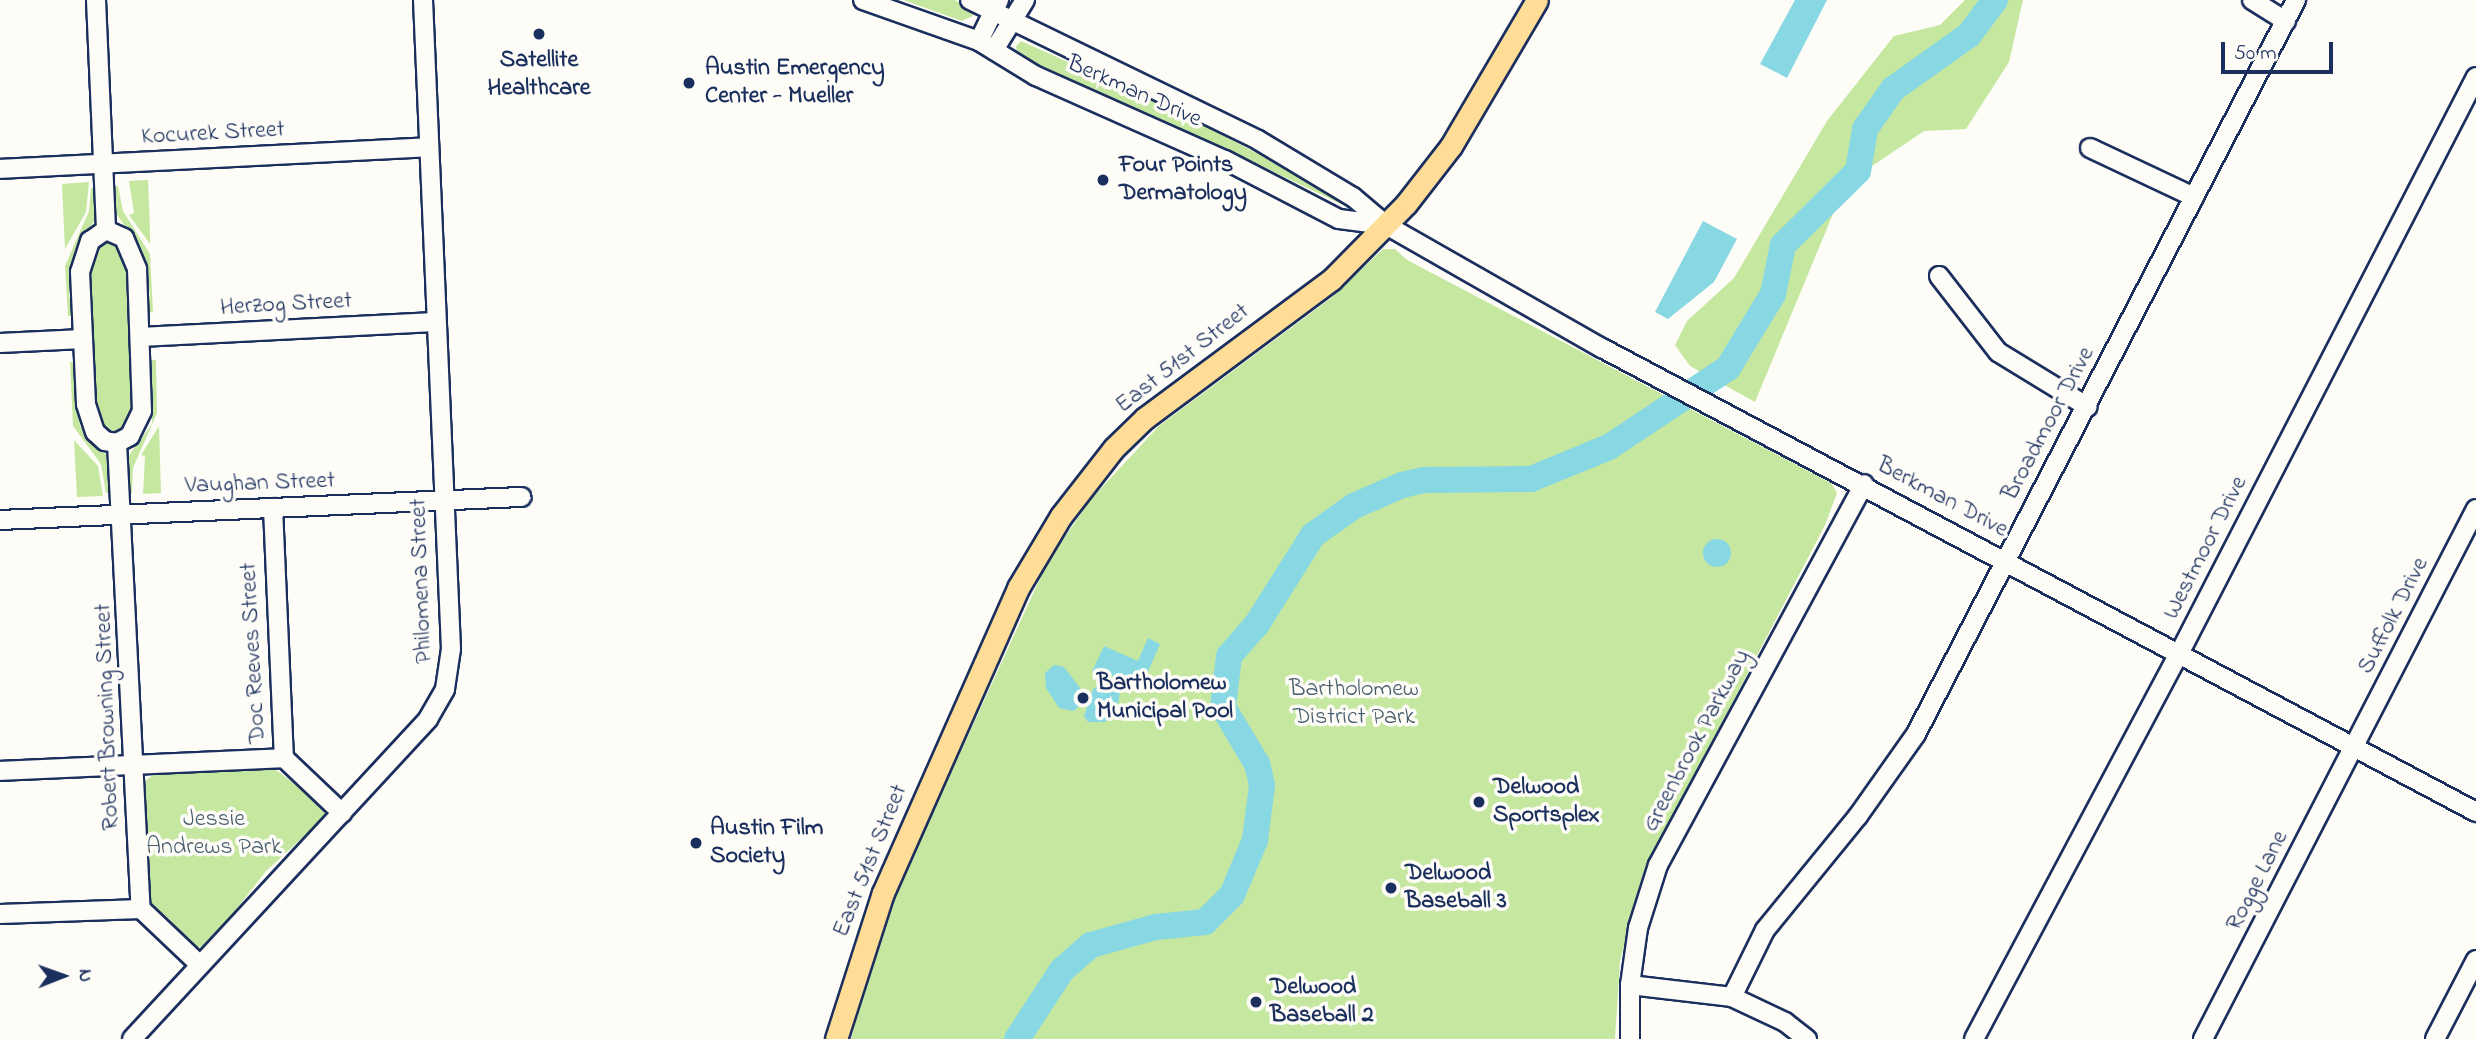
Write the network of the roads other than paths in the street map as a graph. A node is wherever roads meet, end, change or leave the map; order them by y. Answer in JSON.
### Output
{"nodes":[{"id":1,"x":96,"y":0,"type":"edge"},
{"id":2,"x":423,"y":0,"type":"edge"},
{"id":3,"x":863,"y":0,"type":"edge"},
{"id":4,"x":970,"y":0,"type":"edge"},
{"id":5,"x":1025,"y":0,"type":"edge"},
{"id":6,"x":1537,"y":0,"type":"edge"},
{"id":7,"x":2252,"y":0,"type":"edge"},
{"id":8,"x":2296,"y":0,"type":"edge"},
{"id":9,"x":996,"y":6,"type":"edge"},
{"id":10,"x":2286,"y":20,"type":"junction"},
{"id":11,"x":1014,"y":21,"type":"junction"},
{"id":12,"x":987,"y":45,"type":"junction"},
{"id":13,"x":2476,"y":77,"type":"edge"},
{"id":14,"x":428,"y":148,"type":"junction"},
{"id":15,"x":2090,"y":148,"type":"dead end"},
{"id":16,"x":104,"y":164,"type":"junction"},
{"id":17,"x":0,"y":169,"type":"edge"},
{"id":18,"x":2194,"y":197,"type":"junction"},
{"id":19,"x":1385,"y":225,"type":"junction"},
{"id":20,"x":106,"y":230,"type":"junction"},
{"id":21,"x":1940,"y":276,"type":"dead end"},
{"id":22,"x":435,"y":322,"type":"junction"},
{"id":23,"x":140,"y":337,"type":"junction"},
{"id":24,"x":83,"y":339,"type":"junction"},
{"id":25,"x":0,"y":343,"type":"edge"},
{"id":26,"x":2088,"y":407,"type":"junction"},
{"id":27,"x":117,"y":443,"type":"junction"},
{"id":28,"x":1864,"y":484,"type":"junction"},
{"id":29,"x":522,"y":497,"type":"dead end"},
{"id":30,"x":444,"y":501,"type":"junction"},
{"id":31,"x":273,"y":508,"type":"junction"},
{"id":32,"x":2476,"y":509,"type":"edge"},
{"id":33,"x":120,"y":514,"type":"junction"},
{"id":34,"x":0,"y":520,"type":"edge"},
{"id":35,"x":2004,"y":559,"type":"junction"},
{"id":36,"x":2179,"y":654,"type":"junction"},
{"id":37,"x":2356,"y":745,"type":"junction"},
{"id":38,"x":284,"y":758,"type":"junction"},
{"id":39,"x":135,"y":764,"type":"junction"},
{"id":40,"x":0,"y":771,"type":"edge"},
{"id":41,"x":2476,"y":812,"type":"edge"},
{"id":42,"x":342,"y":813,"type":"junction"},
{"id":43,"x":141,"y":909,"type":"junction"},
{"id":44,"x":0,"y":914,"type":"edge"},
{"id":45,"x":2476,"y":960,"type":"edge"},
{"id":46,"x":200,"y":965,"type":"junction"},
{"id":47,"x":1630,"y":985,"type":"junction"},
{"id":48,"x":1732,"y":997,"type":"junction"},
{"id":49,"x":132,"y":1039,"type":"edge"},
{"id":50,"x":836,"y":1039,"type":"edge"},
{"id":51,"x":1630,"y":1039,"type":"edge"},
{"id":52,"x":1807,"y":1039,"type":"edge"},
{"id":53,"x":1974,"y":1039,"type":"edge"},
{"id":54,"x":2203,"y":1039,"type":"edge"},
{"id":55,"x":2435,"y":1039,"type":"edge"}],
"edges":[{"from":1,"to":16,"type":"street"},
{"from":2,"to":14,"type":"street","name":"Philomena Street"},
{"from":3,"to":12,"type":"street","name":"Berkman Drive"},
{"from":4,"to":9,"type":"street","name":"Berkman Drive"},
{"from":5,"to":11,"type":"street"},
{"from":6,"to":19,"type":"main road","name":"East 51st Street"},
{"from":7,"to":10,"type":"street"},
{"from":8,"to":10,"type":"street","name":"Broadmoor Drive"},
{"from":9,"to":11,"type":"street","name":"Berkman Drive"},
{"from":9,"to":12,"type":"street"},
{"from":10,"to":18,"type":"street","name":"Broadmoor Drive"},
{"from":11,"to":12,"type":"street"},
{"from":11,"to":19,"type":"street","name":"Berkman Drive"},
{"from":12,"to":19,"type":"street","name":"Berkman Drive"},
{"from":13,"to":36,"type":"street","name":"Westmoor Drive"},
{"from":14,"to":16,"type":"street","name":"Kocurek Street"},
{"from":14,"to":22,"type":"street","name":"Philomena Street"},
{"from":15,"to":18,"type":"street"},
{"from":16,"to":17,"type":"street","name":"Kocurek Street"},
{"from":16,"to":20,"type":"street"},
{"from":18,"to":26,"type":"street","name":"Broadmoor Drive"},
{"from":19,"to":28,"type":"street","name":"Berkman Drive"},
{"from":19,"to":50,"type":"main road","name":"East 51st Street"},
{"from":20,"to":23,"type":"street"},
{"from":20,"to":24,"type":"street"},
{"from":21,"to":26,"type":"street"},
{"from":22,"to":23,"type":"street","name":"Herzog Street"},
{"from":22,"to":30,"type":"street","name":"Philomena Street"},
{"from":23,"to":27,"type":"street"},
{"from":24,"to":25,"type":"street"},
{"from":24,"to":27,"type":"street"},
{"from":26,"to":35,"type":"street","name":"Broadmoor Drive"},
{"from":27,"to":33,"type":"street","name":"Robert Browning Street"},
{"from":28,"to":35,"type":"street","name":"Berkman Drive"},
{"from":28,"to":47,"type":"street","name":"Greenbrook Parkway"},
{"from":29,"to":30,"type":"street","name":"Vaughan Street"},
{"from":30,"to":31,"type":"street","name":"Vaughan Street"},
{"from":30,"to":42,"type":"street","name":"Philomena Street"},
{"from":31,"to":33,"type":"street","name":"Vaughan Street"},
{"from":31,"to":38,"type":"street","name":"Doc Reeves Street"},
{"from":32,"to":37,"type":"street","name":"Suffolk Drive"},
{"from":33,"to":34,"type":"street","name":"Vaughan Street"},
{"from":33,"to":39,"type":"street","name":"Robert Browning Street"},
{"from":35,"to":36,"type":"street","name":"Berkman Drive"},
{"from":35,"to":48,"type":"street","name":"Broadmoor Drive"},
{"from":36,"to":37,"type":"street","name":"Berkman Drive"},
{"from":36,"to":53,"type":"street","name":"Westmoor Drive"},
{"from":37,"to":41,"type":"street","name":"Berkman Drive"},
{"from":37,"to":54,"type":"street","name":"Rogge Lane"},
{"from":38,"to":39,"type":"street"},
{"from":38,"to":42,"type":"street","name":"Doc Reeves Street"},
{"from":39,"to":40,"type":"street"},
{"from":39,"to":43,"type":"street","name":"Robert Browning Street"},
{"from":42,"to":46,"type":"street","name":"Philomena Street"},
{"from":43,"to":44,"type":"street"},
{"from":43,"to":46,"type":"street"},
{"from":45,"to":55,"type":"street"},
{"from":46,"to":49,"type":"street","name":"Philomena Street"},
{"from":47,"to":48,"type":"street"},
{"from":47,"to":51,"type":"street","name":"Greenbrook Parkway"},
{"from":48,"to":52,"type":"street"}]}
